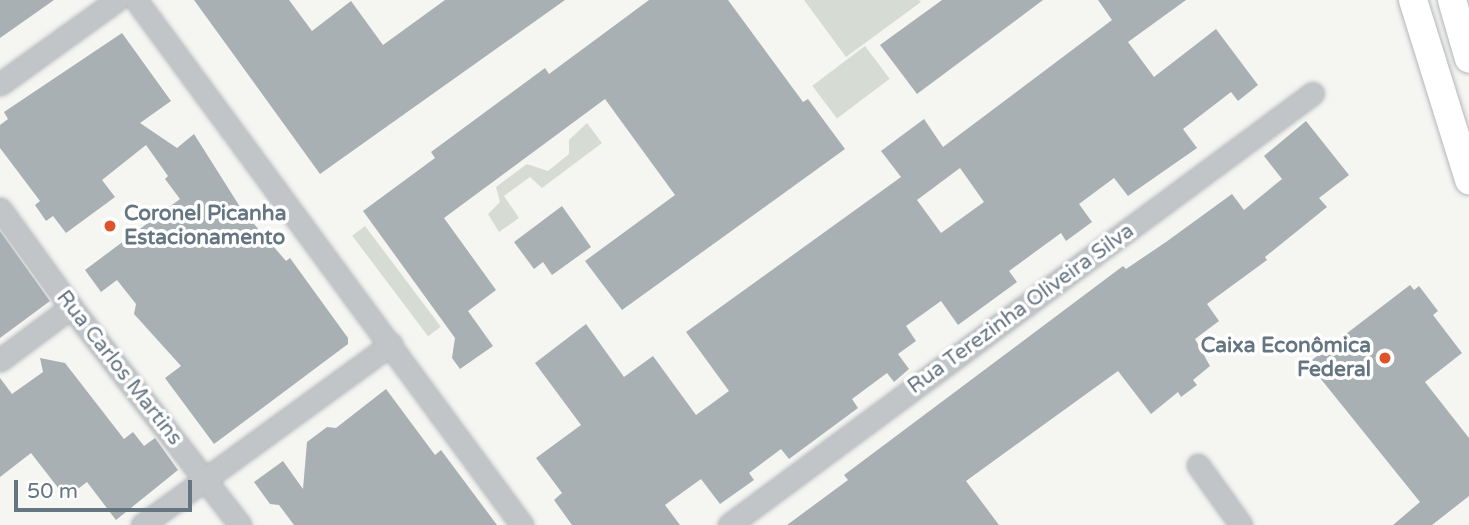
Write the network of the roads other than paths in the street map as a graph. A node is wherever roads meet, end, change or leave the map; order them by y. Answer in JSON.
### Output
{"nodes":[{"id":1,"x":117,"y":0,"type":"edge"},
{"id":2,"x":136,"y":0,"type":"edge"},
{"id":3,"x":1413,"y":0,"type":"edge"},
{"id":4,"x":1452,"y":0,"type":"edge"},
{"id":5,"x":1469,"y":59,"type":"edge"},
{"id":6,"x":0,"y":84,"type":"edge"},
{"id":7,"x":1313,"y":93,"type":"dead end"},
{"id":8,"x":1469,"y":180,"type":"edge"},
{"id":9,"x":0,"y":209,"type":"edge"},
{"id":10,"x":71,"y":307,"type":"junction"},
{"id":11,"x":391,"y":344,"type":"junction"},
{"id":12,"x":0,"y":360,"type":"edge"},
{"id":13,"x":1198,"y":465,"type":"dead end"},
{"id":14,"x":204,"y":478,"type":"junction"},
{"id":15,"x":142,"y":525,"type":"edge"},
{"id":16,"x":240,"y":525,"type":"edge"},
{"id":17,"x":522,"y":525,"type":"edge"},
{"id":18,"x":729,"y":525,"type":"edge"},
{"id":19,"x":1241,"y":525,"type":"edge"}],
"edges":[{"from":1,"to":6,"type":"street"},
{"from":2,"to":11,"type":"street"},
{"from":3,"to":8,"type":"main road"},
{"from":4,"to":5,"type":"main road"},
{"from":7,"to":18,"type":"street","name":"Rua Terezinha Oliveira Silva"},
{"from":9,"to":10,"type":"street","name":"Rua Carlos Martins"},
{"from":10,"to":12,"type":"street"},
{"from":10,"to":14,"type":"street","name":"Rua Carlos Martins"},
{"from":11,"to":14,"type":"street"},
{"from":11,"to":17,"type":"street"},
{"from":13,"to":19,"type":"street"},
{"from":14,"to":15,"type":"street"},
{"from":14,"to":16,"type":"street","name":"Rua Carlos Martins"}]}
